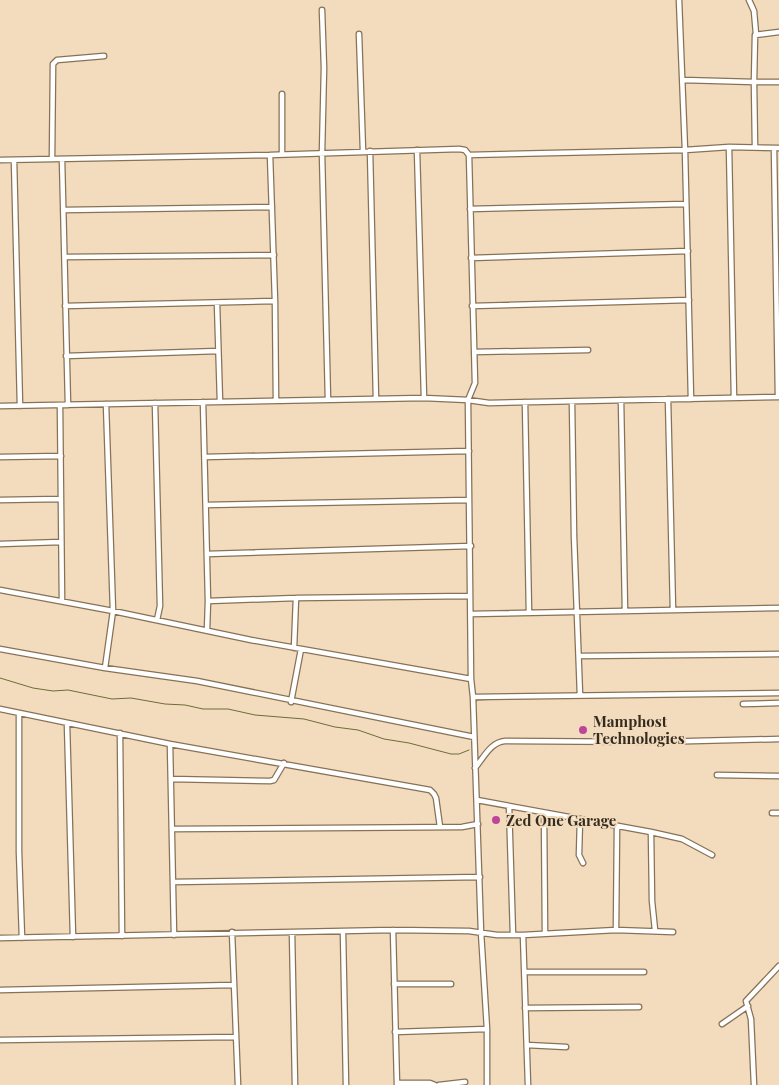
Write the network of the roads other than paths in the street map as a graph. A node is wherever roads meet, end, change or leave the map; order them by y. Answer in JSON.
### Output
{"nodes":[{"id":1,"x":679,"y":0,"type":"edge"},
{"id":2,"x":749,"y":0,"type":"edge"},
{"id":3,"x":322,"y":10,"type":"dead end"},
{"id":4,"x":779,"y":32,"type":"edge"},
{"id":5,"x":359,"y":34,"type":"dead end"},
{"id":6,"x":756,"y":34,"type":"junction"},
{"id":7,"x":104,"y":56,"type":"dead end"},
{"id":8,"x":683,"y":80,"type":"junction"},
{"id":9,"x":754,"y":82,"type":"junction"},
{"id":10,"x":779,"y":82,"type":"edge"},
{"id":11,"x":282,"y":94,"type":"dead end"},
{"id":12,"x":728,"y":147,"type":"junction"},
{"id":13,"x":755,"y":147,"type":"junction"},
{"id":14,"x":776,"y":148,"type":"edge"},
{"id":15,"x":417,"y":150,"type":"junction"},
{"id":16,"x":685,"y":150,"type":"junction"},
{"id":17,"x":363,"y":151,"type":"junction"},
{"id":18,"x":370,"y":151,"type":"junction"},
{"id":19,"x":322,"y":153,"type":"junction"},
{"id":20,"x":282,"y":154,"type":"junction"},
{"id":21,"x":270,"y":155,"type":"junction"},
{"id":22,"x":469,"y":155,"type":"junction"},
{"id":23,"x":62,"y":158,"type":"junction"},
{"id":24,"x":52,"y":159,"type":"junction"},
{"id":25,"x":0,"y":160,"type":"edge"},
{"id":26,"x":14,"y":160,"type":"junction"},
{"id":27,"x":686,"y":204,"type":"junction"},
{"id":28,"x":272,"y":207,"type":"junction"},
{"id":29,"x":470,"y":209,"type":"junction"},
{"id":30,"x":64,"y":210,"type":"junction"},
{"id":31,"x":688,"y":252,"type":"junction"},
{"id":32,"x":274,"y":255,"type":"junction"},
{"id":33,"x":65,"y":257,"type":"junction"},
{"id":34,"x":471,"y":258,"type":"junction"},
{"id":35,"x":689,"y":300,"type":"junction"},
{"id":36,"x":275,"y":301,"type":"junction"},
{"id":37,"x":217,"y":303,"type":"junction"},
{"id":38,"x":66,"y":306,"type":"junction"},
{"id":39,"x":472,"y":306,"type":"junction"},
{"id":40,"x":588,"y":350,"type":"dead end"},
{"id":41,"x":218,"y":351,"type":"junction"},
{"id":42,"x":474,"y":352,"type":"junction"},
{"id":43,"x":66,"y":356,"type":"junction"},
{"id":44,"x":778,"y":397,"type":"edge"},
{"id":45,"x":424,"y":398,"type":"junction"},
{"id":46,"x":734,"y":398,"type":"junction"},
{"id":47,"x":376,"y":399,"type":"junction"},
{"id":48,"x":668,"y":399,"type":"junction"},
{"id":49,"x":691,"y":399,"type":"junction"},
{"id":50,"x":328,"y":400,"type":"junction"},
{"id":51,"x":468,"y":400,"type":"junction"},
{"id":52,"x":621,"y":400,"type":"junction"},
{"id":53,"x":276,"y":401,"type":"junction"},
{"id":54,"x":203,"y":402,"type":"junction"},
{"id":55,"x":220,"y":402,"type":"junction"},
{"id":56,"x":526,"y":402,"type":"junction"},
{"id":57,"x":572,"y":402,"type":"junction"},
{"id":58,"x":155,"y":403,"type":"junction"},
{"id":59,"x":106,"y":404,"type":"junction"},
{"id":60,"x":60,"y":405,"type":"junction"},
{"id":61,"x":68,"y":405,"type":"junction"},
{"id":62,"x":0,"y":406,"type":"edge"},
{"id":63,"x":20,"y":406,"type":"junction"},
{"id":64,"x":469,"y":451,"type":"junction"},
{"id":65,"x":61,"y":456,"type":"junction"},
{"id":66,"x":0,"y":457,"type":"edge"},
{"id":67,"x":205,"y":457,"type":"junction"},
{"id":68,"x":60,"y":499,"type":"junction"},
{"id":69,"x":0,"y":500,"type":"edge"},
{"id":70,"x":469,"y":500,"type":"junction"},
{"id":71,"x":206,"y":504,"type":"junction"},
{"id":72,"x":61,"y":542,"type":"junction"},
{"id":73,"x":0,"y":544,"type":"edge"},
{"id":74,"x":471,"y":546,"type":"junction"},
{"id":75,"x":208,"y":554,"type":"junction"},
{"id":76,"x":0,"y":590,"type":"edge"},
{"id":77,"x":470,"y":596,"type":"junction"},
{"id":78,"x":296,"y":598,"type":"junction"},
{"id":79,"x":62,"y":601,"type":"junction"},
{"id":80,"x":208,"y":601,"type":"junction"},
{"id":81,"x":779,"y":608,"type":"edge"},
{"id":82,"x":673,"y":610,"type":"junction"},
{"id":83,"x":113,"y":611,"type":"junction"},
{"id":84,"x":625,"y":611,"type":"junction"},
{"id":85,"x":529,"y":613,"type":"junction"},
{"id":86,"x":578,"y":613,"type":"junction"},
{"id":87,"x":471,"y":614,"type":"junction"},
{"id":88,"x":157,"y":620,"type":"junction"},
{"id":89,"x":207,"y":630,"type":"junction"},
{"id":90,"x":294,"y":648,"type":"junction"},
{"id":91,"x":0,"y":649,"type":"edge"},
{"id":92,"x":301,"y":649,"type":"junction"},
{"id":93,"x":779,"y":654,"type":"edge"},
{"id":94,"x":579,"y":656,"type":"junction"},
{"id":95,"x":105,"y":668,"type":"junction"},
{"id":96,"x":471,"y":679,"type":"junction"},
{"id":97,"x":779,"y":693,"type":"edge"},
{"id":98,"x":580,"y":695,"type":"junction"},
{"id":99,"x":473,"y":697,"type":"junction"},
{"id":100,"x":291,"y":702,"type":"junction"},
{"id":101,"x":779,"y":703,"type":"edge"},
{"id":102,"x":743,"y":704,"type":"dead end"},
{"id":103,"x":0,"y":710,"type":"edge"},
{"id":104,"x":19,"y":714,"type":"junction"},
{"id":105,"x":67,"y":724,"type":"junction"},
{"id":106,"x":120,"y":733,"type":"junction"},
{"id":107,"x":474,"y":737,"type":"junction"},
{"id":108,"x":779,"y":739,"type":"edge"},
{"id":109,"x":170,"y":744,"type":"junction"},
{"id":110,"x":284,"y":764,"type":"junction"},
{"id":111,"x":475,"y":768,"type":"junction"},
{"id":112,"x":717,"y":775,"type":"dead end"},
{"id":113,"x":779,"y":776,"type":"edge"},
{"id":114,"x":171,"y":779,"type":"junction"},
{"id":115,"x":477,"y":800,"type":"junction"},
{"id":116,"x":509,"y":806,"type":"junction"},
{"id":117,"x":544,"y":813,"type":"junction"},
{"id":118,"x":779,"y":813,"type":"edge"},
{"id":119,"x":772,"y":814,"type":"dead end"},
{"id":120,"x":580,"y":819,"type":"junction"},
{"id":121,"x":478,"y":824,"type":"junction"},
{"id":122,"x":617,"y":826,"type":"junction"},
{"id":123,"x":440,"y":827,"type":"junction"},
{"id":124,"x":172,"y":829,"type":"junction"},
{"id":125,"x":651,"y":832,"type":"junction"},
{"id":126,"x":712,"y":855,"type":"dead end"},
{"id":127,"x":583,"y":863,"type":"dead end"},
{"id":128,"x":480,"y":877,"type":"junction"},
{"id":129,"x":173,"y":882,"type":"junction"},
{"id":130,"x":393,"y":930,"type":"junction"},
{"id":131,"x":616,"y":930,"type":"junction"},
{"id":132,"x":655,"y":930,"type":"junction"},
{"id":133,"x":232,"y":932,"type":"junction"},
{"id":134,"x":292,"y":932,"type":"junction"},
{"id":135,"x":344,"y":932,"type":"junction"},
{"id":136,"x":481,"y":932,"type":"junction"},
{"id":137,"x":672,"y":932,"type":"dead end"},
{"id":138,"x":545,"y":933,"type":"junction"},
{"id":139,"x":174,"y":935,"type":"junction"},
{"id":140,"x":513,"y":935,"type":"junction"},
{"id":141,"x":523,"y":935,"type":"junction"},
{"id":142,"x":122,"y":936,"type":"junction"},
{"id":143,"x":73,"y":937,"type":"junction"},
{"id":144,"x":0,"y":938,"type":"edge"},
{"id":145,"x":22,"y":938,"type":"junction"},
{"id":146,"x":779,"y":966,"type":"edge"},
{"id":147,"x":525,"y":972,"type":"junction"},
{"id":148,"x":644,"y":972,"type":"dead end"},
{"id":149,"x":394,"y":984,"type":"junction"},
{"id":150,"x":450,"y":984,"type":"dead end"},
{"id":151,"x":234,"y":985,"type":"junction"},
{"id":152,"x":0,"y":990,"type":"edge"},
{"id":153,"x":748,"y":1006,"type":"junction"},
{"id":154,"x":639,"y":1007,"type":"dead end"},
{"id":155,"x":525,"y":1008,"type":"junction"},
{"id":156,"x":722,"y":1024,"type":"dead end"},
{"id":157,"x":487,"y":1029,"type":"junction"},
{"id":158,"x":395,"y":1032,"type":"junction"},
{"id":159,"x":236,"y":1037,"type":"junction"},
{"id":160,"x":0,"y":1040,"type":"edge"},
{"id":161,"x":527,"y":1045,"type":"junction"},
{"id":162,"x":566,"y":1047,"type":"dead end"},
{"id":163,"x":465,"y":1082,"type":"dead end"},
{"id":164,"x":397,"y":1084,"type":"edge"},
{"id":165,"x":238,"y":1085,"type":"edge"},
{"id":166,"x":295,"y":1085,"type":"edge"},
{"id":167,"x":346,"y":1085,"type":"edge"},
{"id":168,"x":435,"y":1085,"type":"edge"},
{"id":169,"x":440,"y":1085,"type":"edge"},
{"id":170,"x":487,"y":1085,"type":"edge"},
{"id":171,"x":528,"y":1085,"type":"edge"},
{"id":172,"x":754,"y":1085,"type":"edge"}],
"edges":[{"from":1,"to":8,"type":"street"},
{"from":2,"to":6,"type":"street"},
{"from":3,"to":19,"type":"street"},
{"from":4,"to":6,"type":"street"},
{"from":5,"to":17,"type":"street"},
{"from":6,"to":9,"type":"street"},
{"from":7,"to":24,"type":"street"},
{"from":8,"to":9,"type":"street"},
{"from":8,"to":16,"type":"street"},
{"from":9,"to":10,"type":"street"},
{"from":9,"to":13,"type":"street"},
{"from":11,"to":20,"type":"street"},
{"from":12,"to":13,"type":"street"},
{"from":12,"to":16,"type":"street"},
{"from":12,"to":46,"type":"street"},
{"from":13,"to":14,"type":"street"},
{"from":14,"to":44,"type":"street"},
{"from":15,"to":18,"type":"street"},
{"from":15,"to":22,"type":"street"},
{"from":15,"to":45,"type":"street"},
{"from":16,"to":22,"type":"street"},
{"from":16,"to":27,"type":"street"},
{"from":17,"to":18,"type":"street"},
{"from":17,"to":19,"type":"street"},
{"from":18,"to":47,"type":"street"},
{"from":19,"to":20,"type":"street"},
{"from":19,"to":50,"type":"street"},
{"from":20,"to":21,"type":"street"},
{"from":21,"to":23,"type":"street"},
{"from":21,"to":28,"type":"street"},
{"from":22,"to":29,"type":"street"},
{"from":23,"to":24,"type":"street"},
{"from":23,"to":30,"type":"street"},
{"from":24,"to":26,"type":"street"},
{"from":25,"to":26,"type":"street"},
{"from":26,"to":63,"type":"street"},
{"from":27,"to":29,"type":"street"},
{"from":27,"to":31,"type":"street"},
{"from":28,"to":30,"type":"street"},
{"from":28,"to":32,"type":"street"},
{"from":29,"to":34,"type":"street"},
{"from":30,"to":33,"type":"street"},
{"from":31,"to":34,"type":"street"},
{"from":31,"to":35,"type":"street"},
{"from":32,"to":33,"type":"street"},
{"from":32,"to":36,"type":"street"},
{"from":33,"to":38,"type":"street"},
{"from":34,"to":39,"type":"street"},
{"from":35,"to":39,"type":"street"},
{"from":35,"to":49,"type":"street"},
{"from":36,"to":37,"type":"street"},
{"from":36,"to":53,"type":"street"},
{"from":37,"to":38,"type":"street"},
{"from":37,"to":41,"type":"street"},
{"from":38,"to":43,"type":"street"},
{"from":39,"to":42,"type":"street"},
{"from":40,"to":42,"type":"street"},
{"from":41,"to":43,"type":"street"},
{"from":41,"to":55,"type":"street"},
{"from":42,"to":51,"type":"street"},
{"from":43,"to":61,"type":"street"},
{"from":44,"to":46,"type":"street"},
{"from":45,"to":47,"type":"street"},
{"from":45,"to":51,"type":"street"},
{"from":46,"to":49,"type":"street"},
{"from":47,"to":50,"type":"street"},
{"from":48,"to":49,"type":"street"},
{"from":48,"to":52,"type":"street"},
{"from":48,"to":82,"type":"street"},
{"from":50,"to":53,"type":"street"},
{"from":51,"to":56,"type":"street"},
{"from":51,"to":64,"type":"street"},
{"from":52,"to":57,"type":"street"},
{"from":52,"to":84,"type":"street"},
{"from":53,"to":55,"type":"street"},
{"from":54,"to":55,"type":"street"},
{"from":54,"to":58,"type":"street"},
{"from":54,"to":67,"type":"street"},
{"from":56,"to":57,"type":"street"},
{"from":56,"to":85,"type":"street"},
{"from":57,"to":86,"type":"street"},
{"from":58,"to":59,"type":"street"},
{"from":58,"to":88,"type":"street"},
{"from":59,"to":61,"type":"street"},
{"from":59,"to":83,"type":"street"},
{"from":60,"to":61,"type":"street"},
{"from":60,"to":63,"type":"street"},
{"from":60,"to":65,"type":"street"},
{"from":62,"to":63,"type":"street"},
{"from":64,"to":67,"type":"street"},
{"from":64,"to":70,"type":"street"},
{"from":65,"to":66,"type":"street"},
{"from":65,"to":68,"type":"street"},
{"from":67,"to":71,"type":"street"},
{"from":68,"to":69,"type":"street"},
{"from":68,"to":72,"type":"street"},
{"from":70,"to":71,"type":"street"},
{"from":70,"to":74,"type":"street"},
{"from":71,"to":75,"type":"street"},
{"from":72,"to":73,"type":"street"},
{"from":72,"to":79,"type":"street"},
{"from":74,"to":75,"type":"street"},
{"from":74,"to":77,"type":"street"},
{"from":75,"to":80,"type":"street"},
{"from":76,"to":79,"type":"street"},
{"from":77,"to":78,"type":"street"},
{"from":77,"to":87,"type":"street"},
{"from":78,"to":80,"type":"street"},
{"from":78,"to":90,"type":"street"},
{"from":79,"to":83,"type":"street"},
{"from":80,"to":89,"type":"street"},
{"from":81,"to":82,"type":"street"},
{"from":82,"to":84,"type":"street"},
{"from":83,"to":88,"type":"street"},
{"from":83,"to":95,"type":"street"},
{"from":84,"to":86,"type":"street"},
{"from":85,"to":86,"type":"street"},
{"from":85,"to":87,"type":"street"},
{"from":86,"to":94,"type":"street"},
{"from":87,"to":96,"type":"street"},
{"from":88,"to":89,"type":"street"},
{"from":89,"to":90,"type":"street"},
{"from":90,"to":92,"type":"street"},
{"from":91,"to":95,"type":"street"},
{"from":92,"to":96,"type":"street"},
{"from":92,"to":100,"type":"street"},
{"from":93,"to":94,"type":"street"},
{"from":94,"to":98,"type":"street"},
{"from":95,"to":100,"type":"street"},
{"from":96,"to":99,"type":"street"},
{"from":97,"to":98,"type":"street"},
{"from":98,"to":99,"type":"street"},
{"from":99,"to":107,"type":"street"},
{"from":100,"to":107,"type":"street"},
{"from":101,"to":102,"type":"street"},
{"from":103,"to":104,"type":"street"},
{"from":104,"to":105,"type":"street"},
{"from":104,"to":145,"type":"street"},
{"from":105,"to":106,"type":"street"},
{"from":105,"to":143,"type":"street"},
{"from":106,"to":109,"type":"street"},
{"from":106,"to":142,"type":"street"},
{"from":107,"to":111,"type":"street"},
{"from":108,"to":111,"type":"street"},
{"from":109,"to":110,"type":"street"},
{"from":109,"to":114,"type":"street"},
{"from":110,"to":114,"type":"street"},
{"from":110,"to":123,"type":"street"},
{"from":111,"to":115,"type":"street"},
{"from":112,"to":113,"type":"street"},
{"from":114,"to":124,"type":"street"},
{"from":115,"to":116,"type":"street"},
{"from":115,"to":121,"type":"street"},
{"from":116,"to":117,"type":"street"},
{"from":116,"to":140,"type":"street"},
{"from":117,"to":120,"type":"street"},
{"from":117,"to":138,"type":"street"},
{"from":118,"to":119,"type":"street"},
{"from":120,"to":122,"type":"street"},
{"from":120,"to":127,"type":"street"},
{"from":121,"to":123,"type":"street"},
{"from":121,"to":128,"type":"street"},
{"from":122,"to":125,"type":"street"},
{"from":122,"to":131,"type":"street"},
{"from":123,"to":124,"type":"street"},
{"from":124,"to":129,"type":"street"},
{"from":125,"to":126,"type":"street"},
{"from":125,"to":132,"type":"street"},
{"from":128,"to":129,"type":"street"},
{"from":128,"to":136,"type":"street"},
{"from":129,"to":139,"type":"street"},
{"from":130,"to":135,"type":"street"},
{"from":130,"to":136,"type":"street"},
{"from":130,"to":149,"type":"street"},
{"from":131,"to":132,"type":"street"},
{"from":131,"to":138,"type":"street"},
{"from":132,"to":137,"type":"street"},
{"from":133,"to":134,"type":"street"},
{"from":133,"to":139,"type":"street"},
{"from":133,"to":151,"type":"street"},
{"from":134,"to":135,"type":"street"},
{"from":134,"to":166,"type":"street"},
{"from":135,"to":167,"type":"street"},
{"from":136,"to":140,"type":"street"},
{"from":136,"to":157,"type":"street"},
{"from":138,"to":141,"type":"street"},
{"from":139,"to":142,"type":"street"},
{"from":140,"to":141,"type":"street"},
{"from":141,"to":147,"type":"street"},
{"from":142,"to":143,"type":"street"},
{"from":143,"to":145,"type":"street"},
{"from":144,"to":145,"type":"street"},
{"from":146,"to":153,"type":"street"},
{"from":147,"to":148,"type":"street"},
{"from":147,"to":155,"type":"street"},
{"from":149,"to":150,"type":"street"},
{"from":149,"to":158,"type":"street"},
{"from":151,"to":152,"type":"street"},
{"from":151,"to":159,"type":"street"},
{"from":153,"to":156,"type":"street"},
{"from":153,"to":172,"type":"street"},
{"from":154,"to":155,"type":"street"},
{"from":155,"to":161,"type":"street"},
{"from":157,"to":158,"type":"street"},
{"from":157,"to":170,"type":"street"},
{"from":158,"to":164,"type":"street"},
{"from":159,"to":160,"type":"street"},
{"from":159,"to":165,"type":"street"},
{"from":161,"to":162,"type":"street"},
{"from":161,"to":171,"type":"street"},
{"from":163,"to":169,"type":"street"},
{"from":164,"to":168,"type":"street"}]}
